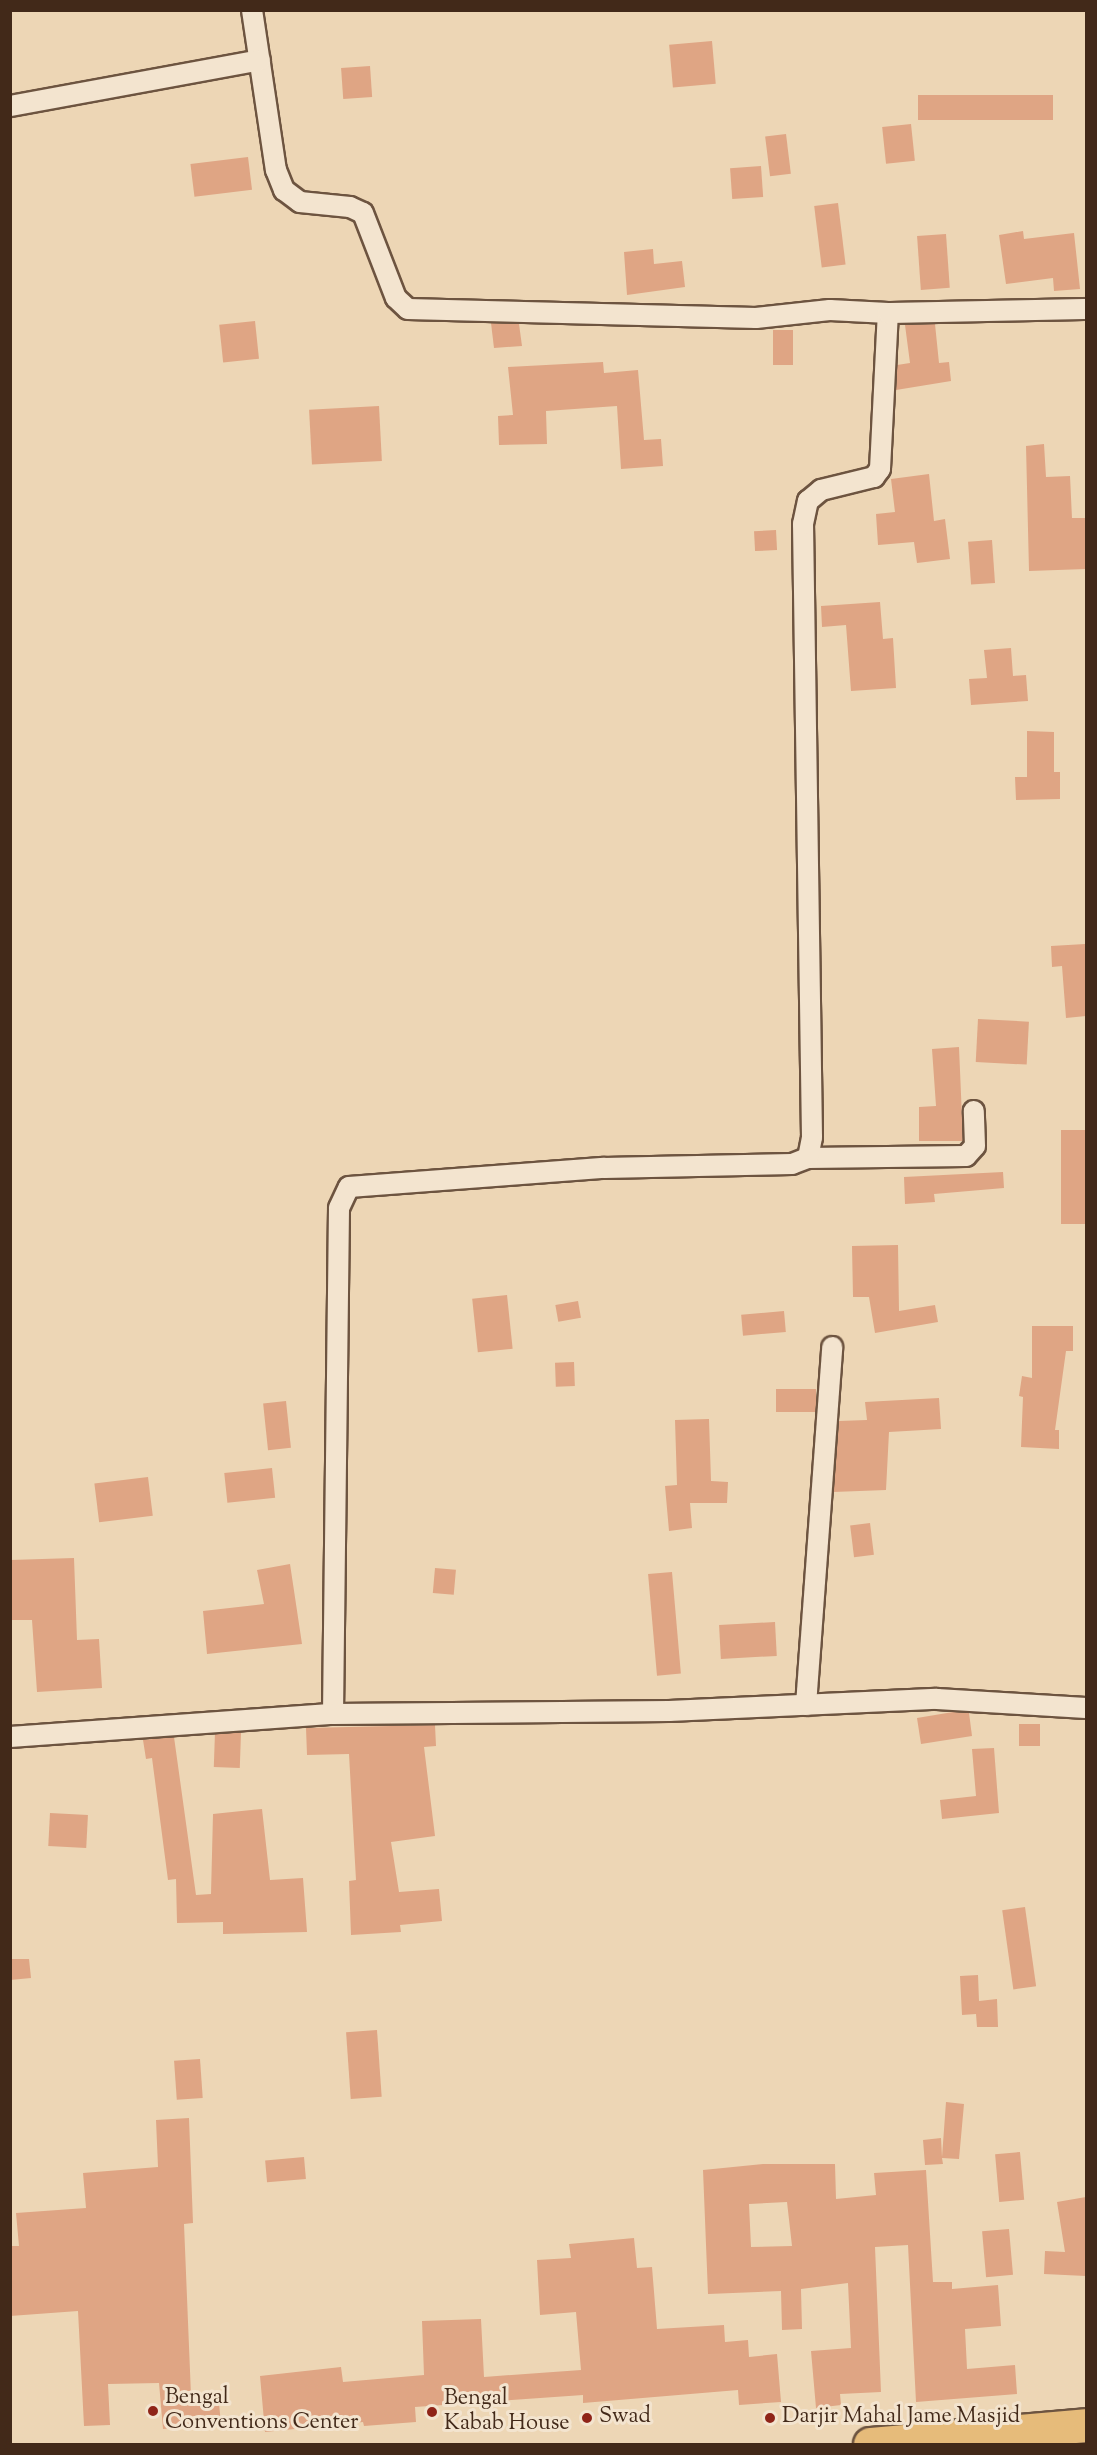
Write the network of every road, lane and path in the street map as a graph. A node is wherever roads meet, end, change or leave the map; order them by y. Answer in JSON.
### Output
{"nodes":[{"id":1,"x":252,"y":10,"type":"edge"},
{"id":2,"x":260,"y":60,"type":"junction"},
{"id":3,"x":10,"y":106,"type":"edge"},
{"id":4,"x":1086,"y":309,"type":"edge"},
{"id":5,"x":888,"y":313,"type":"junction"},
{"id":6,"x":974,"y":1111,"type":"dead end"},
{"id":7,"x":808,"y":1158,"type":"junction"},
{"id":8,"x":832,"y":1347,"type":"dead end"},
{"id":9,"x":806,"y":1705,"type":"junction"},
{"id":10,"x":1086,"y":1708,"type":"edge"},
{"id":11,"x":333,"y":1713,"type":"junction"},
{"id":12,"x":10,"y":1737,"type":"edge"},
{"id":13,"x":1086,"y":2425,"type":"edge"},
{"id":14,"x":870,"y":2445,"type":"edge"}],
"edges":[{"from":1,"to":2,"type":"street"},
{"from":2,"to":3,"type":"street"},
{"from":2,"to":5,"type":"street"},
{"from":4,"to":5,"type":"street"},
{"from":5,"to":7,"type":"street"},
{"from":6,"to":7,"type":"street"},
{"from":7,"to":11,"type":"street"},
{"from":8,"to":9,"type":"street"},
{"from":9,"to":10,"type":"street"},
{"from":9,"to":11,"type":"street"},
{"from":11,"to":12,"type":"street"},
{"from":13,"to":14,"type":"highway"}]}
